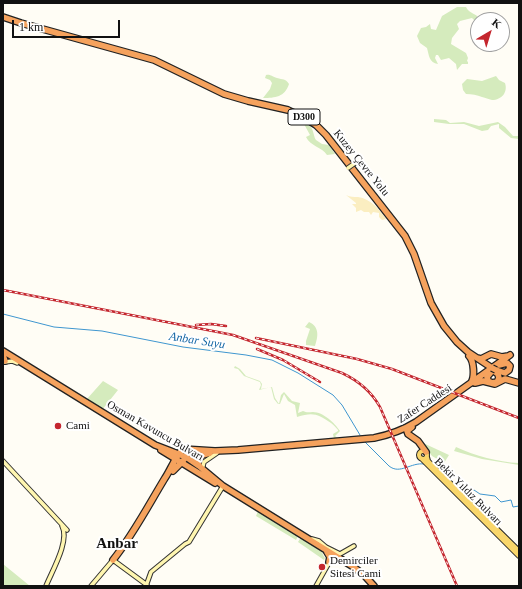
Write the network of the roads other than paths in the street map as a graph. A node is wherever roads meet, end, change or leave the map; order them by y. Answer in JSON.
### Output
{"nodes":[{"id":1,"x":3,"y":17,"type":"edge"},
{"id":2,"x":355,"y":163,"type":"dead end"},
{"id":3,"x":348,"y":168,"type":"dead end"},
{"id":4,"x":456,"y":343,"type":"junction"},
{"id":5,"x":463,"y":348,"type":"junction"},
{"id":6,"x":3,"y":351,"type":"edge"},
{"id":7,"x":510,"y":355,"type":"junction"},
{"id":8,"x":6,"y":359,"type":"edge"},
{"id":9,"x":492,"y":370,"type":"junction"},
{"id":10,"x":519,"y":382,"type":"edge"},
{"id":11,"x":470,"y":385,"type":"junction"},
{"id":12,"x":416,"y":424,"type":"junction"},
{"id":13,"x":396,"y":434,"type":"junction"},
{"id":14,"x":362,"y":440,"type":"junction"},
{"id":15,"x":179,"y":452,"type":"junction"},
{"id":16,"x":166,"y":453,"type":"junction"},
{"id":17,"x":216,"y":453,"type":"junction"},
{"id":18,"x":424,"y":455,"type":"junction"},
{"id":19,"x":186,"y":457,"type":"junction"},
{"id":20,"x":176,"y":459,"type":"junction"},
{"id":21,"x":3,"y":461,"type":"edge"},
{"id":22,"x":182,"y":463,"type":"junction"},
{"id":23,"x":201,"y":466,"type":"junction"},
{"id":24,"x":191,"y":469,"type":"junction"},
{"id":25,"x":170,"y":472,"type":"junction"},
{"id":26,"x":226,"y":488,"type":"junction"},
{"id":27,"x":145,"y":513,"type":"junction"},
{"id":28,"x":354,"y":546,"type":"dead end"},
{"id":29,"x":519,"y":551,"type":"edge"},
{"id":30,"x":344,"y":553,"type":"junction"},
{"id":31,"x":519,"y":556,"type":"edge"},
{"id":32,"x":335,"y":557,"type":"junction"},
{"id":33,"x":115,"y":561,"type":"junction"},
{"id":34,"x":366,"y":571,"type":"dead end"},
{"id":35,"x":369,"y":580,"type":"junction"},
{"id":36,"x":146,"y":585,"type":"edge"},
{"id":37,"x":47,"y":586,"type":"edge"},
{"id":38,"x":92,"y":586,"type":"edge"},
{"id":39,"x":316,"y":586,"type":"edge"},
{"id":40,"x":372,"y":586,"type":"edge"}],
"edges":[{"from":1,"to":4,"type":"highway","name":"Kuzey Çevre Yolu","number":"D300"},
{"from":1,"to":5,"type":"highway","name":"Kuzey Çevre Yolu","number":"D300"},
{"from":2,"to":3,"type":"street","bridge":true},
{"from":4,"to":9,"type":"highway","name":"Kuzey Çevre Yolu","number":"D300"},
{"from":4,"to":11,"type":"highway"},
{"from":5,"to":7,"type":"highway"},
{"from":5,"to":9,"type":"highway","name":"Kuzey Çevre Yolu","number":"D300"},
{"from":6,"to":8,"type":"highway","name":"Osman Kavuncu Bulvarı"},
{"from":7,"to":9,"type":"highway","name":"Zafer Caddesi"},
{"from":7,"to":10,"type":"highway"},
{"from":8,"to":15,"type":"highway","name":"Osman Kavuncu Bulvarı"},
{"from":8,"to":16,"type":"highway","name":"Osman Kavuncu Bulvarı"},
{"from":9,"to":10,"type":"highway","name":"Kuzey Çevre Yolu","number":"D300"},
{"from":9,"to":11,"type":"highway","name":"Zafer Caddesi"},
{"from":10,"to":11,"type":"highway"},
{"from":11,"to":12,"type":"highway","name":"Zafer Caddesi"},
{"from":11,"to":14,"type":"highway","name":"Zafer Caddesi"},
{"from":12,"to":13,"type":"highway","name":"Zafer Caddesi"},
{"from":12,"to":18,"type":"highway"},
{"from":13,"to":14,"type":"highway","name":"Zafer Caddesi"},
{"from":13,"to":18,"type":"highway"},
{"from":14,"to":15,"type":"highway"},
{"from":14,"to":17,"type":"highway"},
{"from":15,"to":19,"type":"highway","name":"Osman Kavuncu Bulvarı"},
{"from":15,"to":20,"type":"highway"},
{"from":16,"to":20,"type":"highway","name":"Osman Kavuncu Bulvarı"},
{"from":16,"to":25,"type":"highway"},
{"from":17,"to":19,"type":"highway"},
{"from":17,"to":23,"type":"highway"},
{"from":18,"to":29,"type":"main road","name":"Bekir Yıldız Bulvarı"},
{"from":18,"to":31,"type":"main road","name":"Bekir Yıldız Bulvarı"},
{"from":19,"to":22,"type":"highway"},
{"from":19,"to":23,"type":"highway","name":"Osman Kavuncu Bulvarı"},
{"from":20,"to":22,"type":"highway","name":"Osman Kavuncu Bulvarı"},
{"from":20,"to":25,"type":"highway"},
{"from":21,"to":37,"type":"street"},
{"from":22,"to":24,"type":"highway","name":"Osman Kavuncu Bulvarı"},
{"from":22,"to":25,"type":"highway"},
{"from":23,"to":26,"type":"highway","name":"Osman Kavuncu Bulvarı"},
{"from":24,"to":25,"type":"highway"},
{"from":24,"to":26,"type":"highway","name":"Osman Kavuncu Bulvarı"},
{"from":25,"to":27,"type":"highway"},
{"from":26,"to":32,"type":"highway","name":"Osman Kavuncu Bulvarı"},
{"from":26,"to":32,"type":"highway","name":"Osman Kavuncu Bulvarı"},
{"from":26,"to":36,"type":"street"},
{"from":27,"to":33,"type":"highway"},
{"from":27,"to":33,"type":"highway"},
{"from":28,"to":30,"type":"street"},
{"from":30,"to":32,"type":"street"},
{"from":30,"to":32,"type":"street"},
{"from":32,"to":35,"type":"highway","name":"Osman Kavuncu Bulvarı"},
{"from":32,"to":39,"type":"street"},
{"from":32,"to":40,"type":"highway","name":"Osman Kavuncu Bulvarı"},
{"from":33,"to":36,"type":"street"},
{"from":33,"to":38,"type":"street"},
{"from":34,"to":35,"type":"highway"},
{"from":35,"to":40,"type":"highway","name":"Osman Kavuncu Bulvarı"}]}
